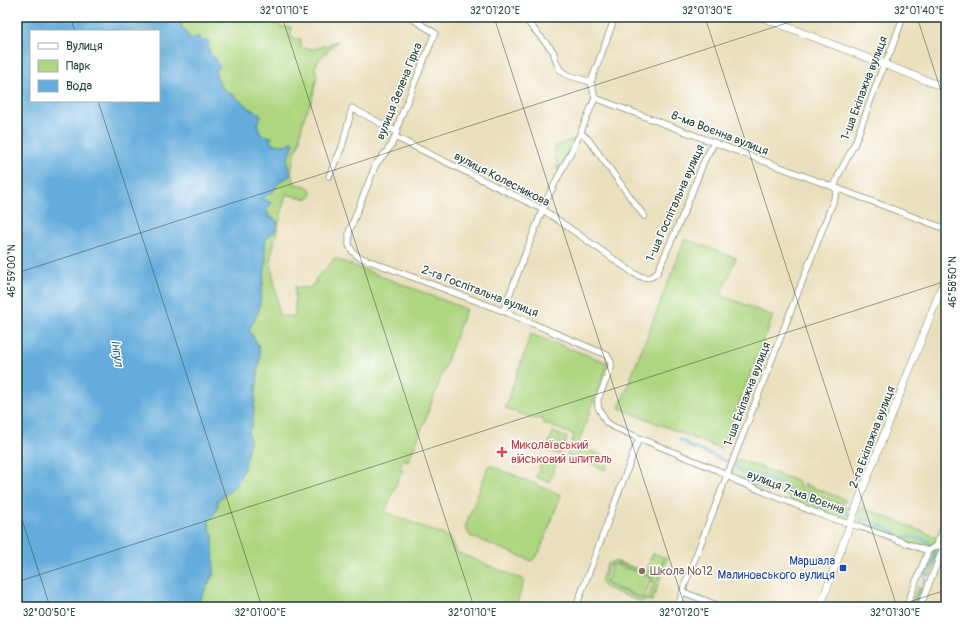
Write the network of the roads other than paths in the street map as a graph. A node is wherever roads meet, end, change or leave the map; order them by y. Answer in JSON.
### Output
{"nodes":[{"id":1,"x":409,"y":17,"type":"edge"},
{"id":2,"x":525,"y":17,"type":"edge"},
{"id":3,"x":615,"y":17,"type":"edge"},
{"id":4,"x":761,"y":17,"type":"edge"},
{"id":5,"x":903,"y":17,"type":"edge"},
{"id":6,"x":884,"y":64,"type":"junction"},
{"id":7,"x":591,"y":82,"type":"junction"},
{"id":8,"x":946,"y":88,"type":"edge"},
{"id":9,"x":595,"y":98,"type":"junction"},
{"id":10,"x":581,"y":133,"type":"junction"},
{"id":11,"x":396,"y":134,"type":"junction"},
{"id":12,"x":714,"y":143,"type":"junction"},
{"id":13,"x":329,"y":176,"type":"dead end"},
{"id":14,"x":836,"y":188,"type":"junction"},
{"id":15,"x":542,"y":209,"type":"junction"},
{"id":16,"x":644,"y":216,"type":"dead end"},
{"id":17,"x":946,"y":229,"type":"edge"},
{"id":18,"x":349,"y":245,"type":"joint"},
{"id":19,"x":657,"y":273,"type":"joint"},
{"id":20,"x":946,"y":276,"type":"edge"},
{"id":21,"x":503,"y":311,"type":"junction"},
{"id":22,"x":639,"y":438,"type":"junction"},
{"id":23,"x":727,"y":475,"type":"junction"},
{"id":24,"x":946,"y":521,"type":"edge"},
{"id":25,"x":851,"y":524,"type":"junction"},
{"id":26,"x":937,"y":545,"type":"junction"},
{"id":27,"x":944,"y":548,"type":"edge"},
{"id":28,"x":928,"y":551,"type":"junction"},
{"id":29,"x":683,"y":592,"type":"junction"},
{"id":30,"x":576,"y":607,"type":"edge"},
{"id":31,"x":678,"y":607,"type":"edge"},
{"id":32,"x":722,"y":607,"type":"edge"},
{"id":33,"x":820,"y":607,"type":"edge"},
{"id":34,"x":906,"y":607,"type":"edge"},
{"id":35,"x":920,"y":607,"type":"edge"}],
"edges":[{"from":1,"to":11,"type":"street","name":"вулиця Зелена Гірка"},
{"from":2,"to":7,"type":"street"},
{"from":3,"to":7,"type":"street"},
{"from":4,"to":6,"type":"street"},
{"from":5,"to":6,"type":"street","name":"1-ша Екіпажна вулиця"},
{"from":6,"to":8,"type":"street"},
{"from":6,"to":14,"type":"street","name":"1-ша Екіпажна вулиця"},
{"from":7,"to":9,"type":"street"},
{"from":9,"to":10,"type":"street"},
{"from":9,"to":12,"type":"street","name":"8-ма Воєнна вулиця"},
{"from":10,"to":15,"type":"street"},
{"from":10,"to":16,"type":"street","name":"1-ша Госпітальна вулиця"},
{"from":11,"to":13,"type":"street","name":"вулиця Колесникова"},
{"from":11,"to":15,"type":"street","name":"вулиця Колесникова"},
{"from":11,"to":18,"type":"street","name":"вулиця Зелена Гірка"},
{"from":12,"to":14,"type":"street","name":"8-ма Воєнна вулиця"},
{"from":12,"to":19,"type":"street","name":"1-ша Госпітальна вулиця"},
{"from":14,"to":17,"type":"street","name":"8-ма Воєнна вулиця"},
{"from":14,"to":23,"type":"street","name":"1-ша Екіпажна вулиця"},
{"from":15,"to":19,"type":"street","name":"вулиця Колесникова"},
{"from":15,"to":21,"type":"street"},
{"from":18,"to":21,"type":"street","name":"2-га Госпітальна вулиця"},
{"from":20,"to":25,"type":"street","name":"2-га Екіпажна вулиця"},
{"from":21,"to":22,"type":"street","name":"2-га Госпітальна вулиця"},
{"from":22,"to":23,"type":"street","name":"вулиця 7-ма Воєнна"},
{"from":22,"to":30,"type":"street"},
{"from":23,"to":25,"type":"street","name":"вулиця 7-ма Воєнна"},
{"from":23,"to":29,"type":"street","name":"1-ша Екіпажна вулиця"},
{"from":24,"to":26,"type":"street"},
{"from":25,"to":28,"type":"street","name":"вулиця 7-ма Воєнна"},
{"from":25,"to":33,"type":"street","name":"2-га Екіпажна вулиця"},
{"from":26,"to":27,"type":"street"},
{"from":26,"to":28,"type":"street"},
{"from":27,"to":35,"type":"street"},
{"from":28,"to":34,"type":"street"},
{"from":29,"to":31,"type":"street","name":"1-ша Екіпажна вулиця"},
{"from":29,"to":32,"type":"street"}]}
